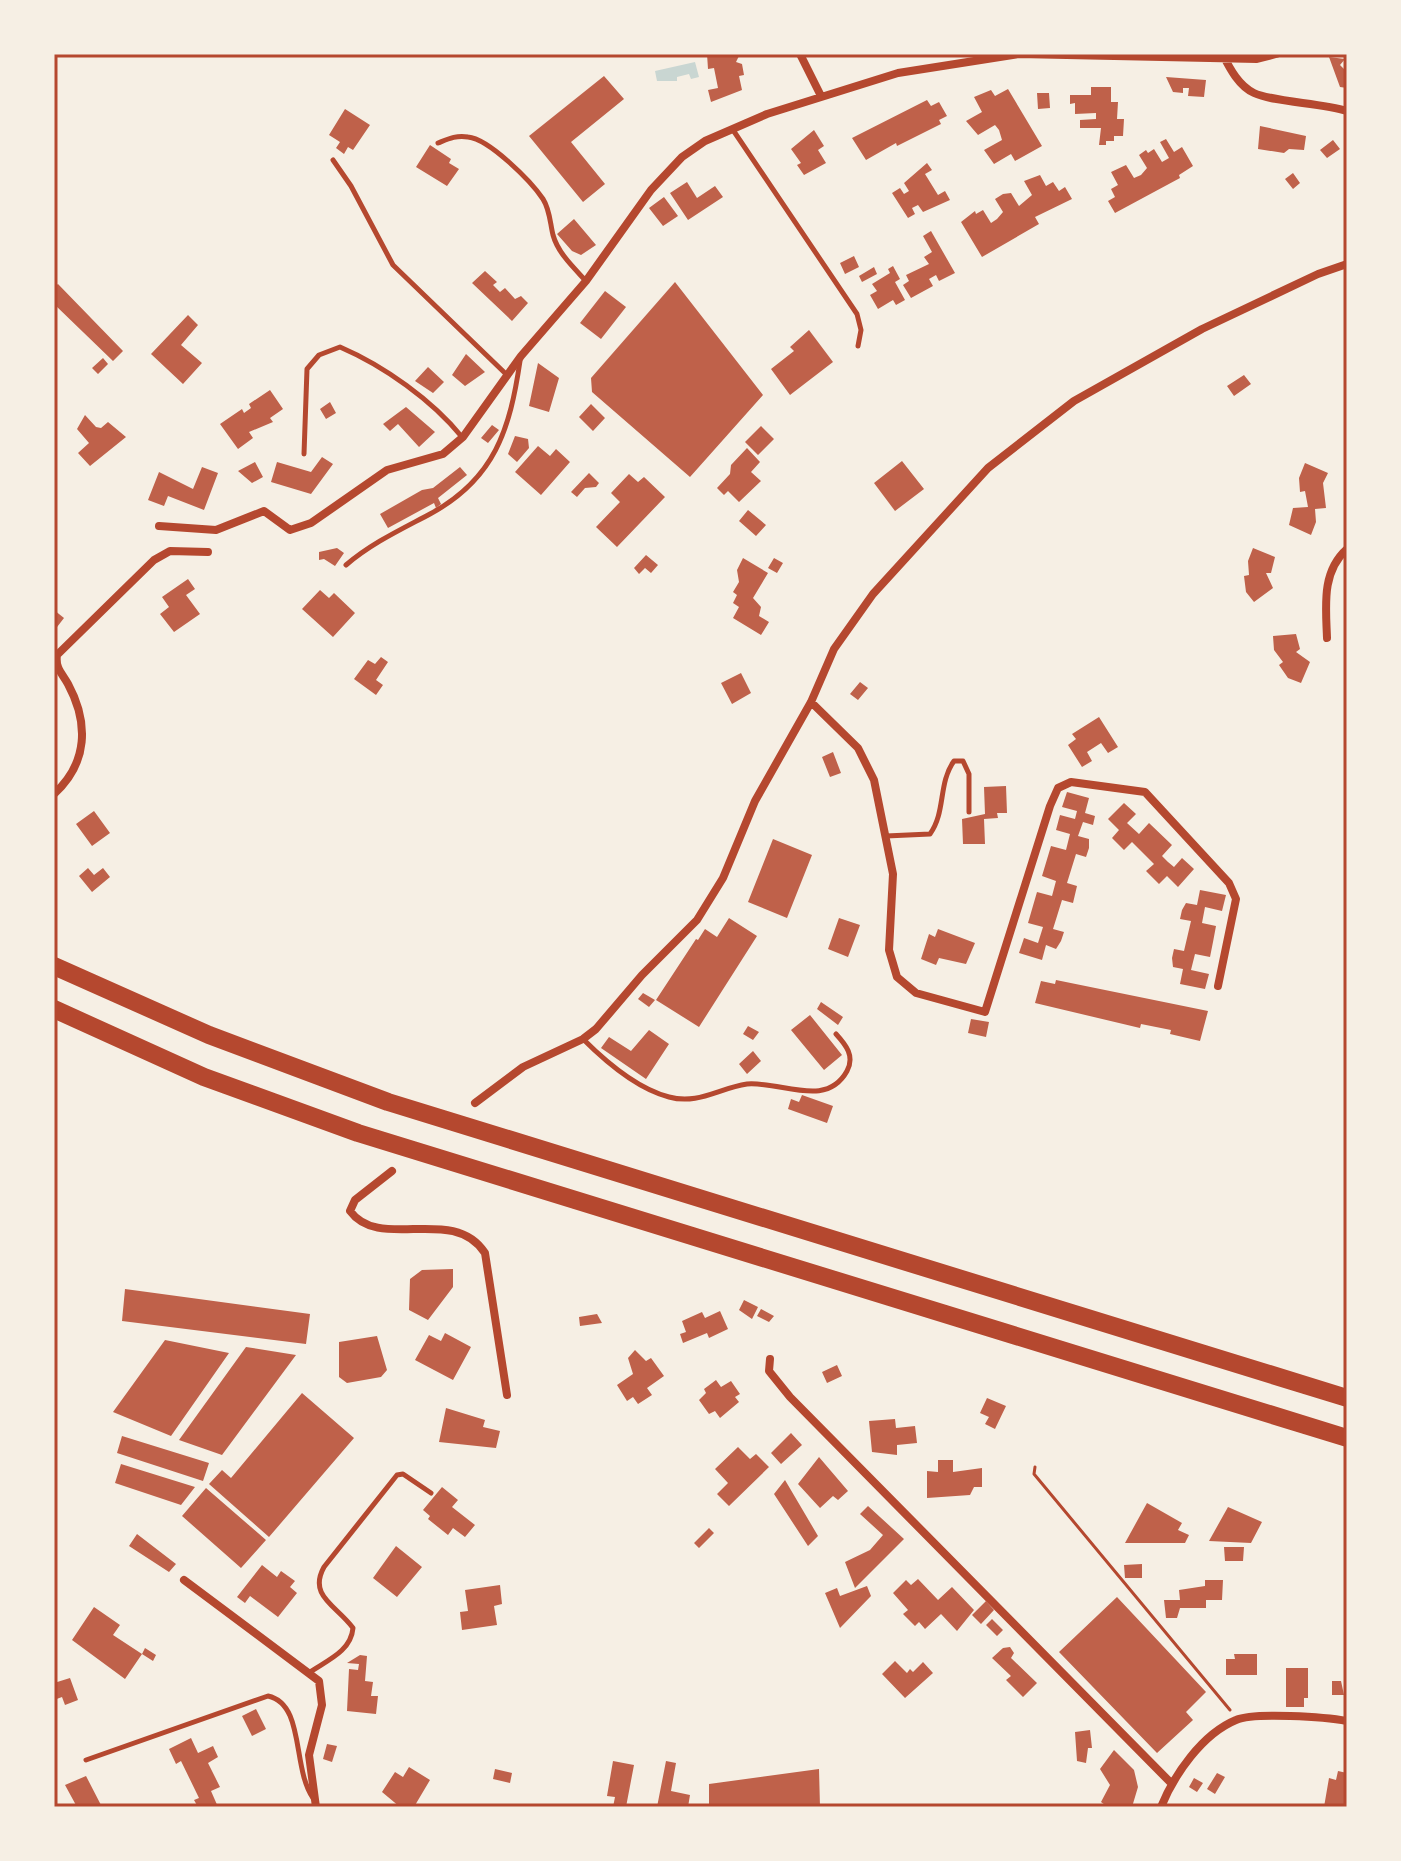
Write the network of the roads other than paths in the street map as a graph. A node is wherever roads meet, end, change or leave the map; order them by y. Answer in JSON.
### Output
{"nodes":[{"id":1,"x":800,"y":54,"type":"edge"},
{"id":2,"x":1019,"y":54,"type":"edge"},
{"id":3,"x":1276,"y":54,"type":"edge"},
{"id":4,"x":1223,"y":56,"type":"edge"},
{"id":5,"x":821,"y":96,"type":"junction"},
{"id":6,"x":1347,"y":111,"type":"edge"},
{"id":7,"x":732,"y":129,"type":"junction"},
{"id":8,"x":438,"y":143,"type":"dead end"},
{"id":9,"x":333,"y":160,"type":"dead end"},
{"id":10,"x":1347,"y":264,"type":"edge"},
{"id":11,"x":586,"y":281,"type":"junction"},
{"id":12,"x":858,"y":346,"type":"dead end"},
{"id":13,"x":521,"y":356,"type":"junction"},
{"id":14,"x":509,"y":377,"type":"junction"},
{"id":15,"x":463,"y":437,"type":"junction"},
{"id":16,"x":304,"y":454,"type":"dead end"},
{"id":17,"x":159,"y":526,"type":"dead end"},
{"id":18,"x":1347,"y":549,"type":"edge"},
{"id":19,"x":208,"y":552,"type":"dead end"},
{"id":20,"x":346,"y":565,"type":"dead end"},
{"id":21,"x":1327,"y":638,"type":"dead end"},
{"id":22,"x":811,"y":702,"type":"junction"},
{"id":23,"x":54,"y":794,"type":"edge"},
{"id":24,"x":969,"y":812,"type":"dead end"},
{"id":25,"x":886,"y":836,"type":"junction"},
{"id":26,"x":54,"y":966,"type":"edge"},
{"id":27,"x":1218,"y":986,"type":"dead end"},
{"id":28,"x":54,"y":1009,"type":"edge"},
{"id":29,"x":836,"y":1034,"type":"dead end"},
{"id":30,"x":583,"y":1039,"type":"junction"},
{"id":31,"x":475,"y":1103,"type":"dead end"},
{"id":32,"x":392,"y":1171,"type":"dead end"},
{"id":33,"x":770,"y":1359,"type":"dead end"},
{"id":34,"x":507,"y":1395,"type":"dead end"},
{"id":35,"x":1347,"y":1398,"type":"edge"},
{"id":36,"x":1347,"y":1438,"type":"edge"},
{"id":37,"x":431,"y":1493,"type":"dead end"},
{"id":38,"x":184,"y":1580,"type":"dead end"},
{"id":39,"x":310,"y":1672,"type":"junction"},
{"id":40,"x":1347,"y":1721,"type":"edge"},
{"id":41,"x":86,"y":1760,"type":"dead end"},
{"id":42,"x":1171,"y":1783,"type":"junction"},
{"id":43,"x":316,"y":1804,"type":"edge"},
{"id":44,"x":1161,"y":1807,"type":"edge"}],
"edges":[{"from":1,"to":5,"type":"street"},
{"from":2,"to":4,"type":"street"},
{"from":2,"to":5,"type":"street"},
{"from":3,"to":4,"type":"street"},
{"from":4,"to":6,"type":"street"},
{"from":5,"to":7,"type":"street"},
{"from":7,"to":11,"type":"street"},
{"from":7,"to":12,"type":"lane"},
{"from":8,"to":11,"type":"lane"},
{"from":9,"to":14,"type":"lane"},
{"from":10,"to":22,"type":"street"},
{"from":11,"to":13,"type":"street"},
{"from":13,"to":14,"type":"street"},
{"from":13,"to":20,"type":"lane"},
{"from":14,"to":15,"type":"street"},
{"from":15,"to":16,"type":"lane"},
{"from":15,"to":17,"type":"street"},
{"from":18,"to":21,"type":"street"},
{"from":19,"to":23,"type":"street"},
{"from":22,"to":25,"type":"street"},
{"from":22,"to":30,"type":"street"},
{"from":24,"to":25,"type":"lane"},
{"from":25,"to":27,"type":"street"},
{"from":26,"to":35,"type":"highway"},
{"from":28,"to":36,"type":"highway"},
{"from":29,"to":30,"type":"lane"},
{"from":30,"to":31,"type":"street"},
{"from":32,"to":34,"type":"street"},
{"from":33,"to":42,"type":"street"},
{"from":37,"to":39,"type":"lane"},
{"from":38,"to":39,"type":"street"},
{"from":39,"to":43,"type":"street"},
{"from":40,"to":42,"type":"street"},
{"from":41,"to":43,"type":"lane"},
{"from":42,"to":44,"type":"street"}]}
